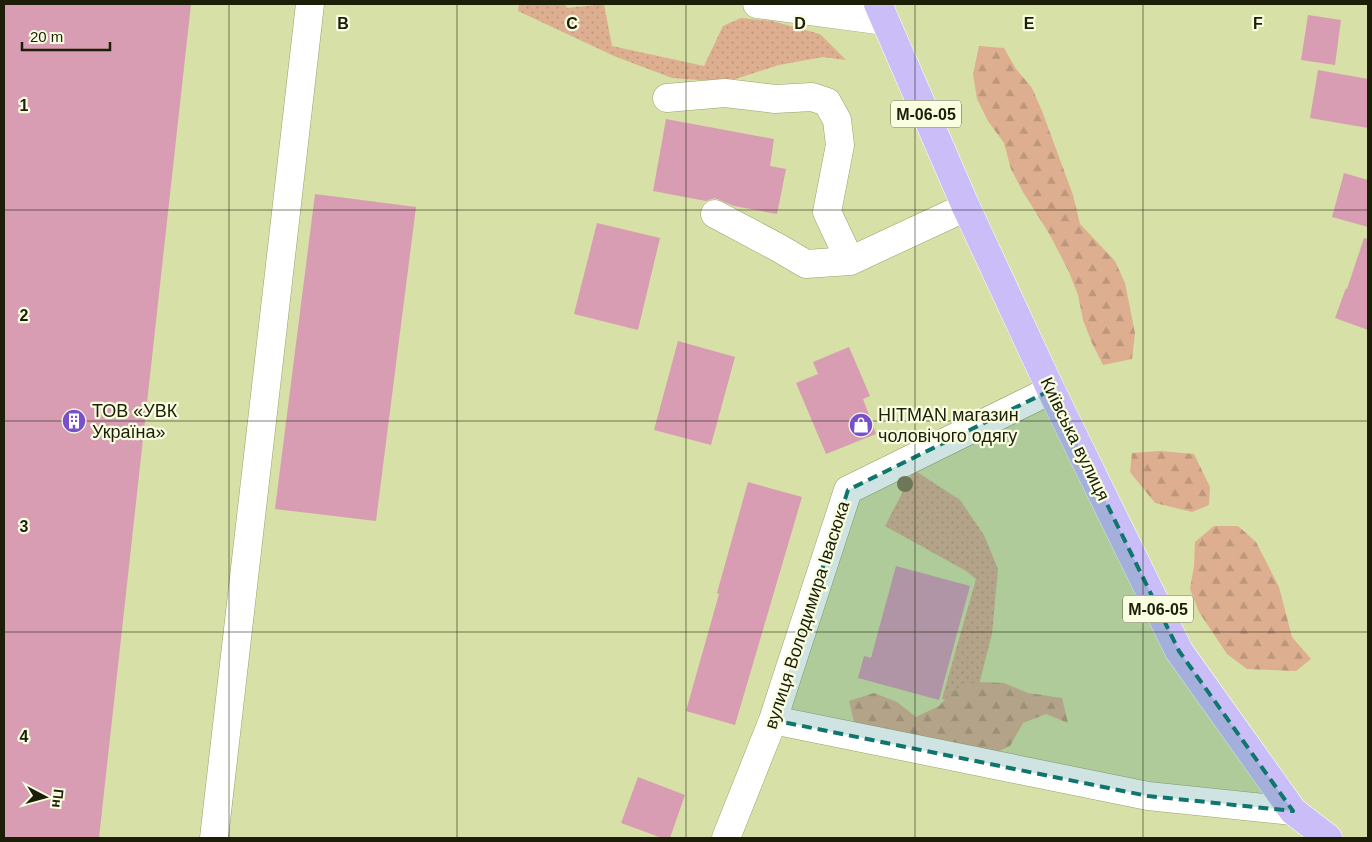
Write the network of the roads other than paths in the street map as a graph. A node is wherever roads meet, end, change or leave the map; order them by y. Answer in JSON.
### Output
{"nodes":[{"id":1,"x":310,"y":4,"type":"edge"},
{"id":2,"x":757,"y":4,"type":"edge"},
{"id":3,"x":881,"y":12,"type":"edge"},
{"id":4,"x":667,"y":98,"type":"dead end"},
{"id":5,"x":966,"y":207,"type":"junction"},
{"id":6,"x":716,"y":214,"type":"dead end"},
{"id":7,"x":850,"y":261,"type":"junction"},
{"id":8,"x":1051,"y":390,"type":"junction"},
{"id":9,"x":773,"y":720,"type":"junction"},
{"id":10,"x":1293,"y":811,"type":"junction"},
{"id":11,"x":214,"y":838,"type":"edge"},
{"id":12,"x":726,"y":838,"type":"edge"},
{"id":13,"x":1328,"y":838,"type":"edge"}],
"edges":[{"from":1,"to":11,"type":"street"},
{"from":2,"to":3,"type":"street"},
{"from":3,"to":5,"type":"highway","name":"Київська вулиця","number":"М-06-05"},
{"from":4,"to":7,"type":"street"},
{"from":5,"to":7,"type":"street"},
{"from":5,"to":8,"type":"highway","name":"Київська вулиця","number":"М-06-05"},
{"from":6,"to":7,"type":"street"},
{"from":8,"to":9,"type":"street","name":"вулиця Володимира Івасюка"},
{"from":8,"to":10,"type":"highway","name":"Київська вулиця","number":"М-06-05"},
{"from":9,"to":10,"type":"street"},
{"from":9,"to":12,"type":"street","name":"вулиця Володимира Івасюка"},
{"from":10,"to":13,"type":"highway","name":"Київська вулиця","number":"М-06-05"}]}
